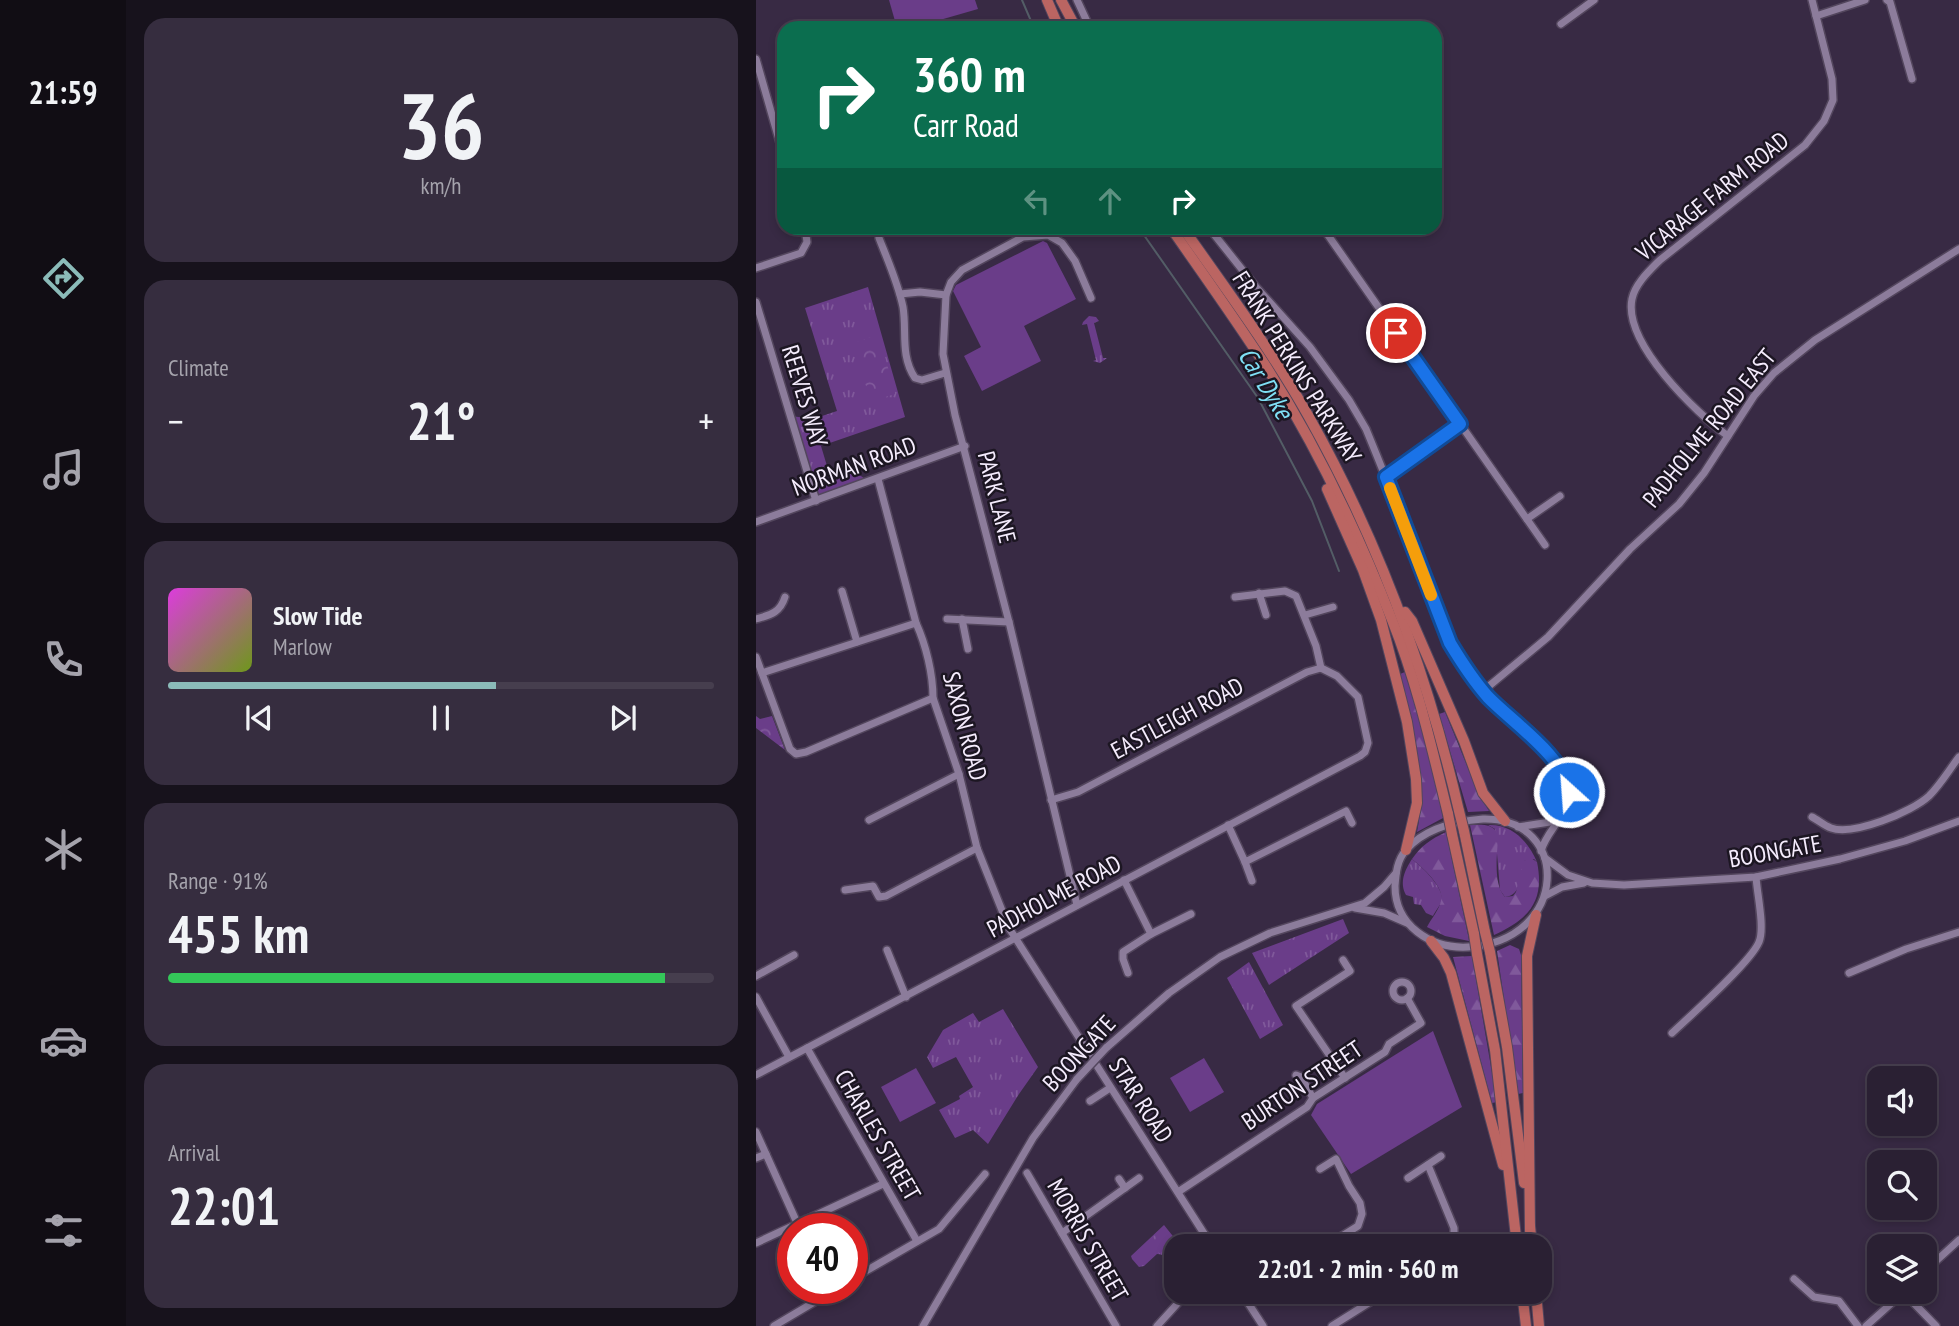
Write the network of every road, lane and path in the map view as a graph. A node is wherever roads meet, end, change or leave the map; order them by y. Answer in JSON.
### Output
{"nodes":[{"id":1,"x":1047,"y":0,"type":"edge"},
{"id":2,"x":1060,"y":0,"type":"edge"},
{"id":3,"x":1076,"y":0,"type":"edge"},
{"id":4,"x":1594,"y":0,"type":"edge"},
{"id":5,"x":1812,"y":0,"type":"edge"},
{"id":6,"x":1865,"y":0,"type":"edge"},
{"id":7,"x":1887,"y":0,"type":"edge"},
{"id":8,"x":1816,"y":16,"type":"junction"},
{"id":9,"x":1056,"y":21,"type":"edge"},
{"id":10,"x":1070,"y":21,"type":"edge"},
{"id":11,"x":1086,"y":21,"type":"edge"},
{"id":12,"x":1561,"y":24,"type":"dead end"},
{"id":13,"x":756,"y":59,"type":"edge"},
{"id":14,"x":1912,"y":79,"type":"dead end"},
{"id":15,"x":777,"y":125,"type":"edge"},
{"id":16,"x":806,"y":235,"type":"edge"},
{"id":17,"x":1034,"y":235,"type":"edge"},
{"id":18,"x":1045,"y":235,"type":"edge"},
{"id":19,"x":1176,"y":235,"type":"edge"},
{"id":20,"x":1188,"y":235,"type":"edge"},
{"id":21,"x":1215,"y":235,"type":"edge"},
{"id":22,"x":1327,"y":235,"type":"edge"},
{"id":23,"x":879,"y":238,"type":"dead end"},
{"id":24,"x":1959,"y":249,"type":"edge"},
{"id":25,"x":756,"y":268,"type":"edge"},
{"id":26,"x":900,"y":294,"type":"junction"},
{"id":27,"x":946,"y":295,"type":"junction"},
{"id":28,"x":1091,"y":298,"type":"dead end"},
{"id":29,"x":756,"y":302,"type":"edge"},
{"id":30,"x":945,"y":373,"type":"junction"},
{"id":31,"x":1460,"y":424,"type":"junction"},
{"id":32,"x":1728,"y":436,"type":"junction"},
{"id":33,"x":1309,"y":441,"type":"junction"},
{"id":34,"x":965,"y":446,"type":"junction"},
{"id":35,"x":1386,"y":477,"type":"junction"},
{"id":36,"x":878,"y":479,"type":"junction"},
{"id":37,"x":1560,"y":496,"type":"dead end"},
{"id":38,"x":817,"y":501,"type":"junction"},
{"id":39,"x":1527,"y":519,"type":"junction"},
{"id":40,"x":756,"y":522,"type":"edge"},
{"id":41,"x":1545,"y":545,"type":"dead end"},
{"id":42,"x":842,"y":591,"type":"dead end"},
{"id":43,"x":1259,"y":593,"type":"junction"},
{"id":44,"x":785,"y":597,"type":"dead end"},
{"id":45,"x":1235,"y":597,"type":"dead end"},
{"id":46,"x":1333,"y":607,"type":"dead end"},
{"id":47,"x":1266,"y":615,"type":"dead end"},
{"id":48,"x":1305,"y":615,"type":"junction"},
{"id":49,"x":756,"y":619,"type":"edge"},
{"id":50,"x":947,"y":619,"type":"dead end"},
{"id":51,"x":962,"y":619,"type":"junction"},
{"id":52,"x":916,"y":622,"type":"junction"},
{"id":53,"x":1009,"y":622,"type":"junction"},
{"id":54,"x":857,"y":642,"type":"junction"},
{"id":55,"x":968,"y":649,"type":"dead end"},
{"id":56,"x":756,"y":657,"type":"edge"},
{"id":57,"x":1424,"y":662,"type":"junction"},
{"id":58,"x":1321,"y":668,"type":"junction"},
{"id":59,"x":762,"y":673,"type":"junction"},
{"id":60,"x":1483,"y":691,"type":"junction"},
{"id":61,"x":933,"y":698,"type":"junction"},
{"id":62,"x":1959,"y":757,"type":"edge"},
{"id":63,"x":959,"y":774,"type":"junction"},
{"id":64,"x":1051,"y":800,"type":"junction"},
{"id":65,"x":1563,"y":811,"type":"junction"},
{"id":66,"x":1812,"y":817,"type":"dead end"},
{"id":67,"x":869,"y":820,"type":"dead end"},
{"id":68,"x":1505,"y":821,"type":"junction"},
{"id":69,"x":1959,"y":821,"type":"edge"},
{"id":70,"x":1352,"y":823,"type":"dead end"},
{"id":71,"x":1228,"y":825,"type":"junction"},
{"id":72,"x":1518,"y":827,"type":"junction"},
{"id":73,"x":977,"y":848,"type":"junction"},
{"id":74,"x":1406,"y":850,"type":"junction"},
{"id":75,"x":1542,"y":854,"type":"junction"},
{"id":76,"x":1245,"y":862,"type":"junction"},
{"id":77,"x":1396,"y":872,"type":"junction"},
{"id":78,"x":1756,"y":877,"type":"junction"},
{"id":79,"x":1124,"y":880,"type":"junction"},
{"id":80,"x":1252,"y":881,"type":"dead end"},
{"id":81,"x":1592,"y":883,"type":"junction"},
{"id":82,"x":845,"y":891,"type":"dead end"},
{"id":83,"x":1545,"y":896,"type":"junction"},
{"id":84,"x":1077,"y":905,"type":"junction"},
{"id":85,"x":1353,"y":908,"type":"junction"},
{"id":86,"x":1191,"y":914,"type":"dead end"},
{"id":87,"x":1536,"y":915,"type":"junction"},
{"id":88,"x":1408,"y":923,"type":"junction"},
{"id":89,"x":1959,"y":932,"type":"edge"},
{"id":90,"x":1150,"y":934,"type":"junction"},
{"id":91,"x":1014,"y":939,"type":"junction"},
{"id":92,"x":1431,"y":941,"type":"junction"},
{"id":93,"x":887,"y":950,"type":"dead end"},
{"id":94,"x":794,"y":955,"type":"dead end"},
{"id":95,"x":1343,"y":960,"type":"dead end"},
{"id":96,"x":1128,"y":973,"type":"dead end"},
{"id":97,"x":1849,"y":973,"type":"dead end"},
{"id":98,"x":756,"y":976,"type":"edge"},
{"id":99,"x":756,"y":997,"type":"edge"},
{"id":100,"x":906,"y":997,"type":"junction"},
{"id":101,"x":1407,"y":998,"type":"dead end"},
{"id":102,"x":1672,"y":1033,"type":"dead end"},
{"id":103,"x":807,"y":1048,"type":"junction"},
{"id":104,"x":789,"y":1057,"type":"junction"},
{"id":105,"x":756,"y":1075,"type":"edge"},
{"id":106,"x":1296,"y":1075,"type":"dead end"},
{"id":107,"x":1345,"y":1078,"type":"junction"},
{"id":108,"x":1110,"y":1088,"type":"junction"},
{"id":109,"x":1314,"y":1098,"type":"junction"},
{"id":110,"x":1090,"y":1101,"type":"dead end"},
{"id":111,"x":756,"y":1132,"type":"edge"},
{"id":112,"x":766,"y":1154,"type":"junction"},
{"id":113,"x":1441,"y":1156,"type":"dead end"},
{"id":114,"x":756,"y":1158,"type":"edge"},
{"id":115,"x":1428,"y":1165,"type":"junction"},
{"id":116,"x":1320,"y":1170,"type":"dead end"},
{"id":117,"x":1027,"y":1173,"type":"dead end"},
{"id":118,"x":985,"y":1174,"type":"dead end"},
{"id":119,"x":1139,"y":1178,"type":"dead end"},
{"id":120,"x":1408,"y":1178,"type":"dead end"},
{"id":121,"x":1119,"y":1179,"type":"dead end"},
{"id":122,"x":883,"y":1184,"type":"junction"},
{"id":123,"x":1125,"y":1188,"type":"junction"},
{"id":124,"x":1178,"y":1192,"type":"junction"},
{"id":125,"x":1512,"y":1196,"type":"junction"},
{"id":126,"x":793,"y":1213,"type":"edge"},
{"id":127,"x":823,"y":1213,"type":"edge"},
{"id":128,"x":1530,"y":1231,"type":"junction"},
{"id":129,"x":1062,"y":1233,"type":"junction"},
{"id":130,"x":777,"y":1234,"type":"edge"},
{"id":131,"x":1204,"y":1234,"type":"edge"},
{"id":132,"x":1345,"y":1234,"type":"edge"},
{"id":133,"x":1453,"y":1234,"type":"edge"},
{"id":134,"x":1516,"y":1234,"type":"edge"},
{"id":135,"x":1530,"y":1234,"type":"edge"},
{"id":136,"x":1959,"y":1240,"type":"edge"},
{"id":137,"x":916,"y":1241,"type":"junction"},
{"id":138,"x":756,"y":1243,"type":"edge"},
{"id":139,"x":1937,"y":1260,"type":"edge"},
{"id":140,"x":868,"y":1270,"type":"edge"},
{"id":141,"x":1794,"y":1279,"type":"dead end"},
{"id":142,"x":811,"y":1304,"type":"edge"},
{"id":143,"x":1178,"y":1304,"type":"edge"},
{"id":144,"x":1251,"y":1304,"type":"edge"},
{"id":145,"x":1366,"y":1304,"type":"edge"},
{"id":146,"x":1523,"y":1304,"type":"edge"},
{"id":147,"x":1537,"y":1304,"type":"edge"},
{"id":148,"x":1890,"y":1304,"type":"edge"},
{"id":149,"x":1915,"y":1304,"type":"edge"},
{"id":150,"x":1162,"y":1324,"type":"edge"},
{"id":151,"x":774,"y":1326,"type":"edge"},
{"id":152,"x":923,"y":1326,"type":"edge"},
{"id":153,"x":1116,"y":1326,"type":"edge"},
{"id":154,"x":1263,"y":1326,"type":"edge"},
{"id":155,"x":1332,"y":1326,"type":"edge"},
{"id":156,"x":1526,"y":1326,"type":"edge"},
{"id":157,"x":1539,"y":1326,"type":"edge"},
{"id":158,"x":1858,"y":1326,"type":"edge"},
{"id":159,"x":1866,"y":1326,"type":"edge"},
{"id":160,"x":1936,"y":1326,"type":"edge"}],
"edges":[{"from":1,"to":9,"type":"highway"},
{"from":2,"to":10,"type":"highway"},
{"from":3,"to":11,"type":"street"},
{"from":4,"to":12,"type":"street"},
{"from":5,"to":8,"type":"street","name":"VICARAGE FARM ROAD"},
{"from":6,"to":8,"type":"street"},
{"from":7,"to":14,"type":"street"},
{"from":8,"to":32,"type":"street","name":"VICARAGE FARM ROAD"},
{"from":13,"to":15,"type":"street"},
{"from":16,"to":25,"type":"street"},
{"from":17,"to":27,"type":"street"},
{"from":18,"to":28,"type":"street"},
{"from":19,"to":33,"type":"highway","name":"FRANK PERKINS PARKWAY"},
{"from":20,"to":57,"type":"highway","name":"FRANK PERKINS PARKWAY"},
{"from":21,"to":35,"type":"street"},
{"from":22,"to":31,"type":"street"},
{"from":23,"to":26,"type":"street"},
{"from":24,"to":32,"type":"street","name":"PADHOLME ROAD EAST"},
{"from":26,"to":27,"type":"street"},
{"from":26,"to":30,"type":"street"},
{"from":27,"to":30,"type":"street","name":"PARK LANE"},
{"from":29,"to":38,"type":"street","name":"REEVES WAY"},
{"from":30,"to":34,"type":"street","name":"PARK LANE"},
{"from":31,"to":35,"type":"street"},
{"from":31,"to":39,"type":"street"},
{"from":32,"to":60,"type":"street","name":"PADHOLME ROAD EAST"},
{"from":33,"to":74,"type":"highway"},
{"from":33,"to":125,"type":"highway","name":"FRANK PERKINS PARKWAY","bridge":true},
{"from":34,"to":36,"type":"street","name":"NORMAN ROAD"},
{"from":34,"to":53,"type":"street","name":"PARK LANE"},
{"from":35,"to":60,"type":"street"},
{"from":36,"to":38,"type":"street","name":"NORMAN ROAD"},
{"from":36,"to":52,"type":"street","name":"SAXON ROAD"},
{"from":37,"to":39,"type":"street"},
{"from":38,"to":40,"type":"street","name":"NORMAN ROAD"},
{"from":39,"to":41,"type":"street"},
{"from":42,"to":54,"type":"street"},
{"from":43,"to":45,"type":"street"},
{"from":43,"to":47,"type":"street"},
{"from":43,"to":48,"type":"street"},
{"from":44,"to":49,"type":"street"},
{"from":46,"to":48,"type":"street"},
{"from":48,"to":58,"type":"street"},
{"from":50,"to":51,"type":"street"},
{"from":51,"to":53,"type":"street"},
{"from":51,"to":55,"type":"street"},
{"from":52,"to":54,"type":"street"},
{"from":52,"to":61,"type":"street","name":"SAXON ROAD"},
{"from":53,"to":64,"type":"street","name":"PARK LANE"},
{"from":54,"to":59,"type":"street"},
{"from":56,"to":59,"type":"street"},
{"from":57,"to":68,"type":"highway"},
{"from":57,"to":128,"type":"highway","bridge":true},
{"from":58,"to":64,"type":"street","name":"EASTLEIGH ROAD"},
{"from":58,"to":71,"type":"street","name":"PADHOLME ROAD"},
{"from":59,"to":61,"type":"street"},
{"from":60,"to":65,"type":"street"},
{"from":61,"to":63,"type":"street","name":"SAXON ROAD"},
{"from":62,"to":66,"type":"street"},
{"from":63,"to":67,"type":"street"},
{"from":63,"to":73,"type":"street","name":"SAXON ROAD"},
{"from":64,"to":84,"type":"street","name":"PARK LANE"},
{"from":65,"to":72,"type":"street"},
{"from":65,"to":75,"type":"street"},
{"from":68,"to":72,"type":"street"},
{"from":68,"to":74,"type":"street"},
{"from":69,"to":78,"type":"street","name":"BOONGATE"},
{"from":70,"to":76,"type":"street"},
{"from":71,"to":76,"type":"street"},
{"from":71,"to":79,"type":"street","name":"PADHOLME ROAD"},
{"from":72,"to":75,"type":"street"},
{"from":73,"to":82,"type":"street"},
{"from":73,"to":91,"type":"street","name":"SAXON ROAD"},
{"from":74,"to":77,"type":"street"},
{"from":75,"to":81,"type":"street","name":"BOONGATE"},
{"from":75,"to":83,"type":"street"},
{"from":76,"to":80,"type":"street"},
{"from":77,"to":85,"type":"street","name":"BOONGATE"},
{"from":77,"to":88,"type":"street"},
{"from":78,"to":81,"type":"street","name":"BOONGATE"},
{"from":78,"to":102,"type":"street"},
{"from":79,"to":84,"type":"street","name":"PADHOLME ROAD"},
{"from":79,"to":90,"type":"street"},
{"from":81,"to":83,"type":"street","name":"BOONGATE"},
{"from":83,"to":87,"type":"street"},
{"from":84,"to":91,"type":"street","name":"PADHOLME ROAD"},
{"from":85,"to":88,"type":"street","name":"BOONGATE"},
{"from":85,"to":152,"type":"street","name":"BOONGATE","bridge":true},
{"from":86,"to":90,"type":"street"},
{"from":87,"to":92,"type":"street"},
{"from":87,"to":128,"type":"highway"},
{"from":88,"to":92,"type":"street"},
{"from":89,"to":97,"type":"street"},
{"from":90,"to":96,"type":"street"},
{"from":91,"to":100,"type":"street","name":"PADHOLME ROAD"},
{"from":91,"to":108,"type":"street","name":"STAR ROAD"},
{"from":92,"to":125,"type":"highway"},
{"from":93,"to":100,"type":"street"},
{"from":94,"to":98,"type":"street"},
{"from":95,"to":107,"type":"street"},
{"from":99,"to":104,"type":"street"},
{"from":100,"to":103,"type":"street","name":"PADHOLME ROAD"},
{"from":101,"to":107,"type":"street","name":"BURTON STREET"},
{"from":103,"to":104,"type":"street","name":"PADHOLME ROAD"},
{"from":103,"to":122,"type":"street","name":"CHARLES STREET"},
{"from":104,"to":105,"type":"street","name":"PADHOLME ROAD"},
{"from":106,"to":109,"type":"street"},
{"from":107,"to":109,"type":"street","name":"BURTON STREET"},
{"from":108,"to":110,"type":"street"},
{"from":108,"to":124,"type":"street","name":"STAR ROAD"},
{"from":109,"to":124,"type":"street","name":"BURTON STREET"},
{"from":111,"to":112,"type":"street"},
{"from":112,"to":114,"type":"street"},
{"from":112,"to":126,"type":"street"},
{"from":113,"to":115,"type":"street"},
{"from":115,"to":120,"type":"street"},
{"from":115,"to":133,"type":"street"},
{"from":116,"to":132,"type":"street"},
{"from":117,"to":129,"type":"street","name":"MORRIS STREET"},
{"from":118,"to":137,"type":"street"},
{"from":119,"to":123,"type":"street"},
{"from":121,"to":123,"type":"street"},
{"from":122,"to":127,"type":"street"},
{"from":122,"to":137,"type":"street","name":"CHARLES STREET"},
{"from":123,"to":129,"type":"street"},
{"from":124,"to":131,"type":"street","name":"STAR ROAD"},
{"from":125,"to":134,"type":"highway"},
{"from":128,"to":135,"type":"highway"},
{"from":129,"to":153,"type":"street","name":"MORRIS STREET"},
{"from":130,"to":138,"type":"street"},
{"from":136,"to":139,"type":"street"},
{"from":137,"to":140,"type":"street"},
{"from":141,"to":158,"type":"street"},
{"from":142,"to":151,"type":"street"},
{"from":143,"to":150,"type":"street"},
{"from":144,"to":154,"type":"street"},
{"from":145,"to":155,"type":"street"},
{"from":146,"to":156,"type":"highway"},
{"from":147,"to":157,"type":"highway"},
{"from":148,"to":159,"type":"street"},
{"from":149,"to":160,"type":"street"}]}
